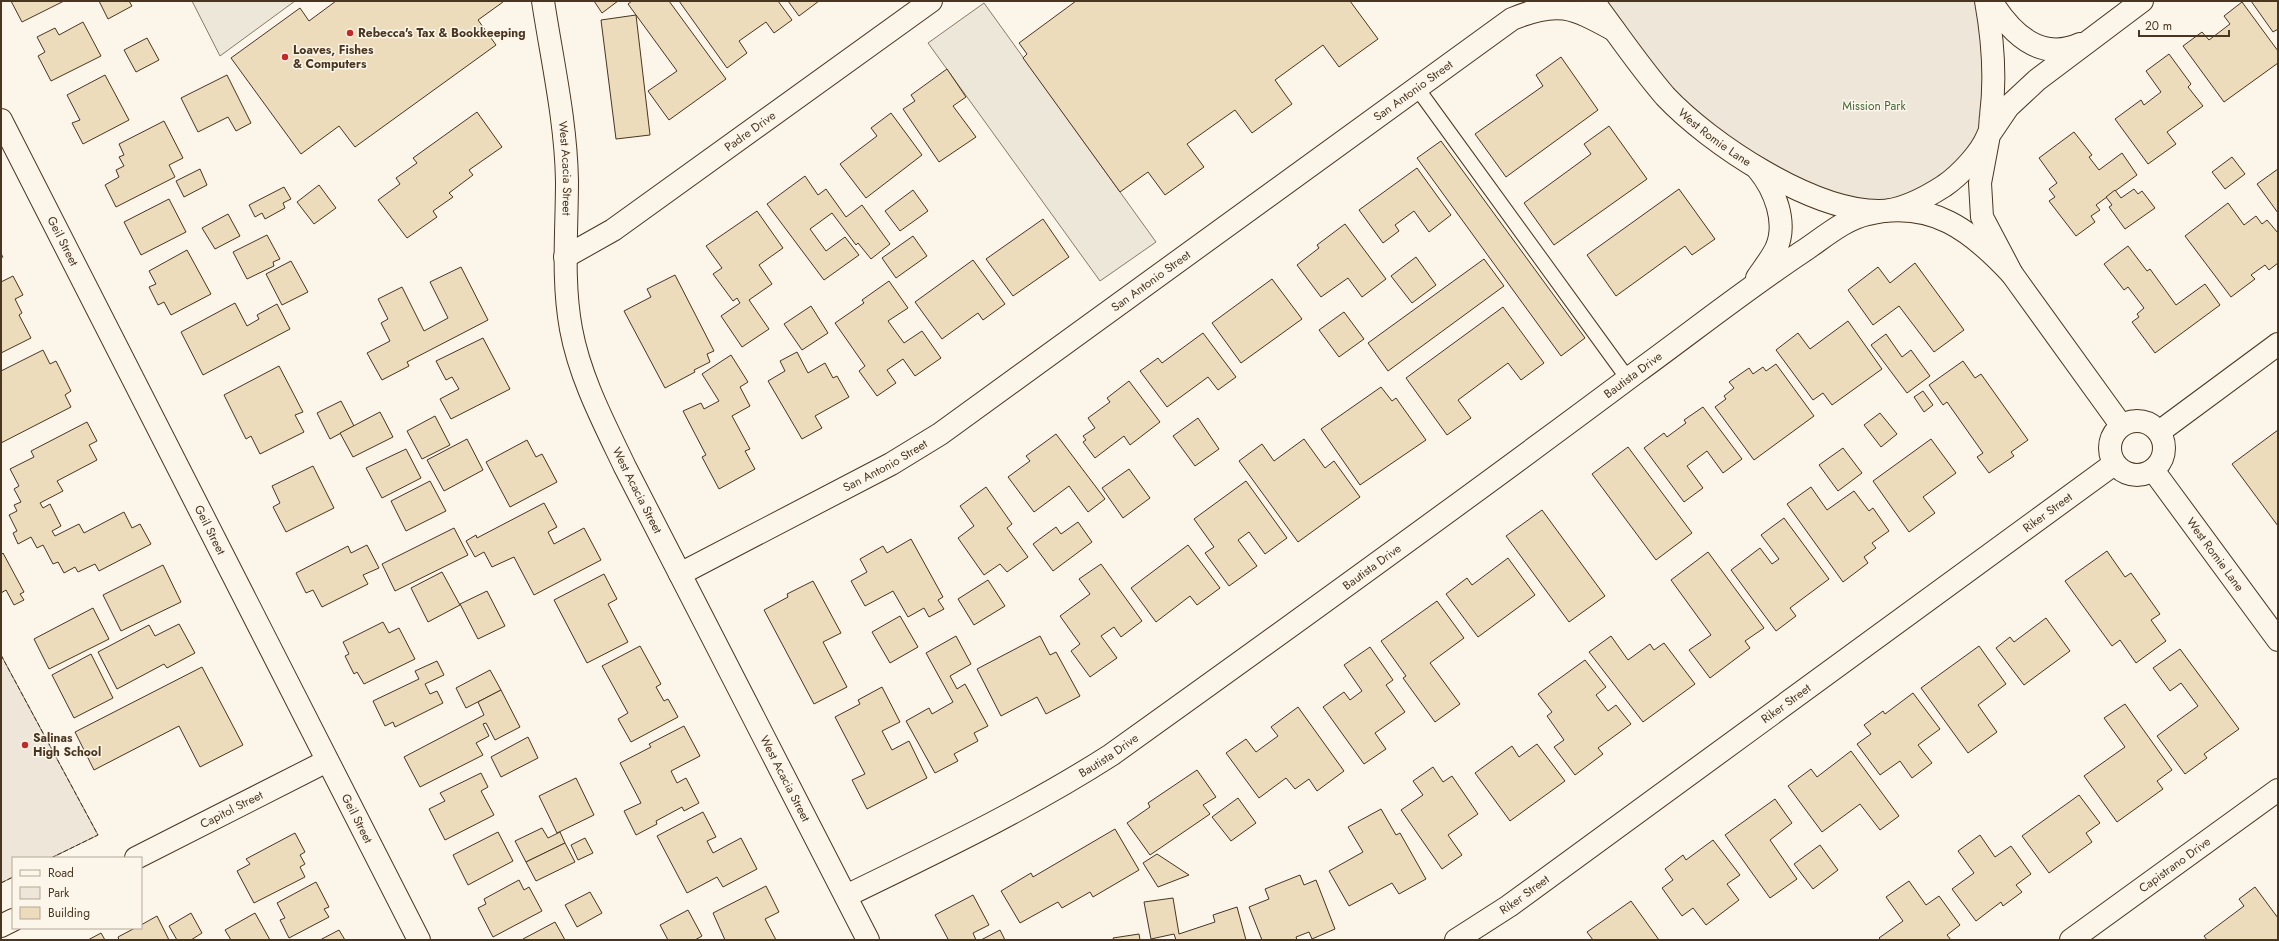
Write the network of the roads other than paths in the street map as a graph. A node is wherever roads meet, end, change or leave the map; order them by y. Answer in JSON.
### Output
{"nodes":[{"id":1,"x":543,"y":1,"type":"edge"},
{"id":2,"x":931,"y":1,"type":"edge"},
{"id":3,"x":1528,"y":1,"type":"edge"},
{"id":4,"x":1593,"y":1,"type":"edge"},
{"id":5,"x":1986,"y":1,"type":"edge"},
{"id":6,"x":1991,"y":1,"type":"edge"},
{"id":7,"x":2142,"y":1,"type":"edge"},
{"id":8,"x":1512,"y":19,"type":"junction"},
{"id":9,"x":1614,"y":30,"type":"junction"},
{"id":10,"x":2087,"y":41,"type":"junction"},
{"id":11,"x":1417,"y":88,"type":"junction"},
{"id":12,"x":2,"y":122,"type":"edge"},
{"id":13,"x":1989,"y":135,"type":"junction"},
{"id":14,"x":1756,"y":167,"type":"junction"},
{"id":15,"x":1881,"y":212,"type":"junction"},
{"id":16,"x":565,"y":257,"type":"junction"},
{"id":17,"x":2012,"y":274,"type":"junction"},
{"id":18,"x":1751,"y":287,"type":"junction"},
{"id":19,"x":2278,"y":344,"type":"edge"},
{"id":20,"x":1628,"y":379,"type":"junction"},
{"id":21,"x":2121,"y":425,"type":"junction"},
{"id":22,"x":2158,"y":432,"type":"junction"},
{"id":23,"x":2114,"y":464,"type":"junction"},
{"id":24,"x":2153,"y":470,"type":"junction"},
{"id":25,"x":680,"y":574,"type":"junction"},
{"id":26,"x":2278,"y":640,"type":"edge"},
{"id":27,"x":327,"y":762,"type":"junction"},
{"id":28,"x":2278,"y":790,"type":"edge"},
{"id":29,"x":138,"y":857,"type":"edge"},
{"id":30,"x":846,"y":896,"type":"junction"},
{"id":31,"x":12,"y":920,"type":"edge"},
{"id":32,"x":1,"y":926,"type":"edge"},
{"id":33,"x":419,"y":940,"type":"edge"},
{"id":34,"x":868,"y":940,"type":"edge"},
{"id":35,"x":1456,"y":940,"type":"edge"},
{"id":36,"x":2071,"y":940,"type":"edge"}],
"edges":[{"from":1,"to":16,"type":"street","name":"West Acacia Street"},
{"from":2,"to":16,"type":"street","name":"Padre Drive"},
{"from":3,"to":8,"type":"street"},
{"from":4,"to":9,"type":"street","name":"West Romie Lane"},
{"from":5,"to":13,"type":"street","name":"West Romie Lane"},
{"from":6,"to":10,"type":"street"},
{"from":7,"to":10,"type":"street"},
{"from":8,"to":9,"type":"street","name":"San Antonio Street"},
{"from":8,"to":11,"type":"street","name":"San Antonio Street"},
{"from":9,"to":14,"type":"street","name":"West Romie Lane"},
{"from":10,"to":13,"type":"street"},
{"from":11,"to":20,"type":"lane"},
{"from":11,"to":25,"type":"street","name":"San Antonio Street"},
{"from":12,"to":27,"type":"street","name":"Geil Street"},
{"from":13,"to":15,"type":"street","name":"West Romie Lane"},
{"from":13,"to":17,"type":"street","name":"West Romie Lane"},
{"from":14,"to":15,"type":"street","name":"West Romie Lane"},
{"from":14,"to":18,"type":"street"},
{"from":15,"to":17,"type":"street","name":"West Romie Lane"},
{"from":15,"to":18,"type":"street","name":"Bautista Drive"},
{"from":16,"to":25,"type":"street","name":"West Acacia Street"},
{"from":17,"to":21,"type":"street","name":"West Romie Lane"},
{"from":18,"to":20,"type":"street","name":"Bautista Drive"},
{"from":19,"to":22,"type":"street"},
{"from":20,"to":30,"type":"street","name":"Bautista Drive"},
{"from":21,"to":22,"type":"street"},
{"from":21,"to":23,"type":"street"},
{"from":22,"to":24,"type":"street"},
{"from":23,"to":24,"type":"street"},
{"from":23,"to":35,"type":"street","name":"Riker Street"},
{"from":24,"to":26,"type":"street","name":"West Romie Lane"},
{"from":25,"to":30,"type":"street","name":"West Acacia Street"},
{"from":27,"to":29,"type":"street","name":"Capitol Street"},
{"from":27,"to":33,"type":"street","name":"Geil Street"},
{"from":28,"to":36,"type":"street","name":"Capistrano Drive"},
{"from":30,"to":34,"type":"street","name":"West Acacia Street"},
{"from":31,"to":32,"type":"street"}]}
